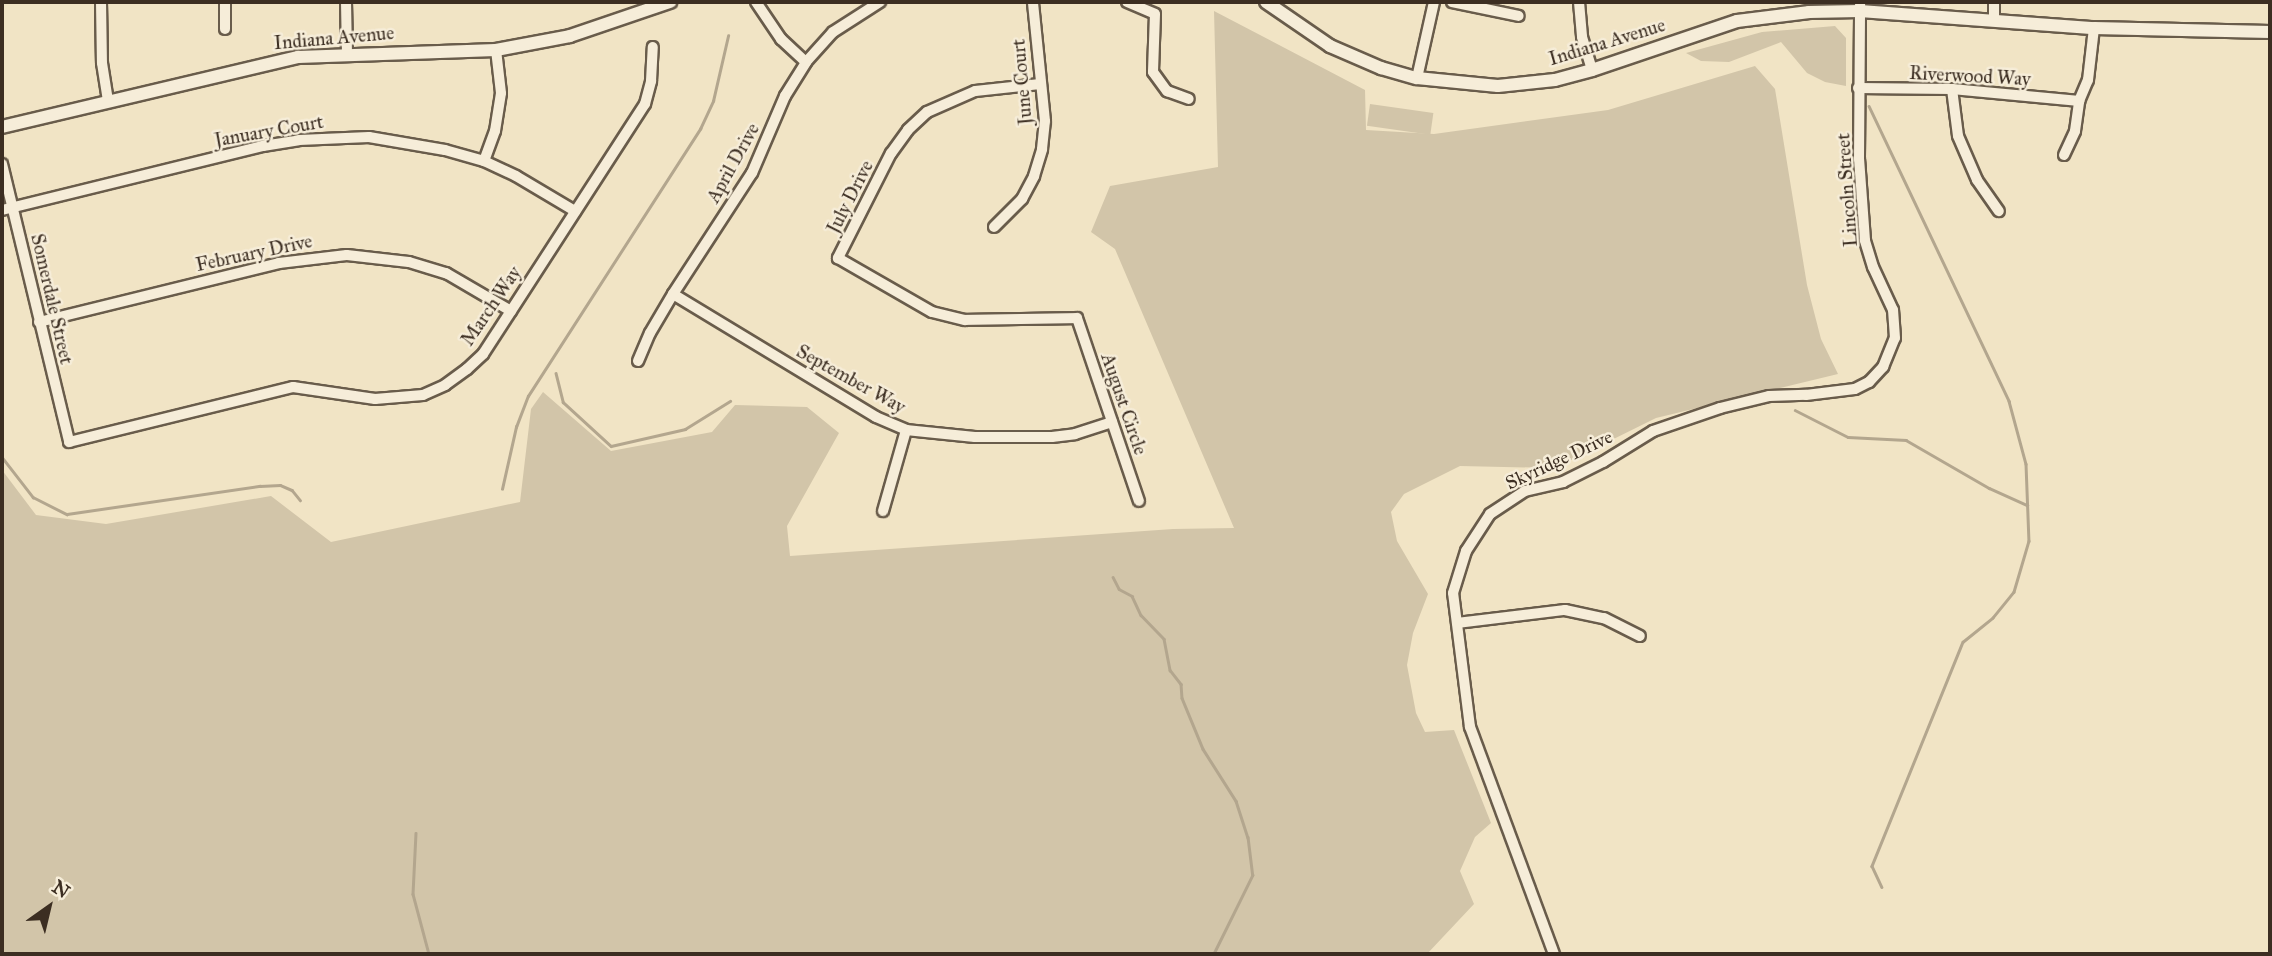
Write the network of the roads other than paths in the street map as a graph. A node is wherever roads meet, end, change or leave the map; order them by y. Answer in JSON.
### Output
{"nodes":[{"id":1,"x":101,"y":2,"type":"edge"},
{"id":2,"x":225,"y":2,"type":"edge"},
{"id":3,"x":346,"y":2,"type":"edge"},
{"id":4,"x":670,"y":2,"type":"edge"},
{"id":5,"x":756,"y":2,"type":"edge"},
{"id":6,"x":880,"y":2,"type":"edge"},
{"id":7,"x":1033,"y":2,"type":"edge"},
{"id":8,"x":1127,"y":2,"type":"edge"},
{"id":9,"x":1266,"y":2,"type":"edge"},
{"id":10,"x":1434,"y":2,"type":"edge"},
{"id":11,"x":1452,"y":2,"type":"edge"},
{"id":12,"x":1579,"y":2,"type":"edge"},
{"id":13,"x":1994,"y":2,"type":"edge"},
{"id":14,"x":1860,"y":6,"type":"edge"},
{"id":15,"x":1519,"y":16,"type":"dead end"},
{"id":16,"x":1994,"y":20,"type":"junction"},
{"id":17,"x":2094,"y":28,"type":"junction"},
{"id":18,"x":225,"y":29,"type":"dead end"},
{"id":19,"x":2270,"y":32,"type":"edge"},
{"id":20,"x":653,"y":47,"type":"dead end"},
{"id":21,"x":496,"y":50,"type":"junction"},
{"id":22,"x":347,"y":53,"type":"junction"},
{"id":23,"x":806,"y":62,"type":"junction"},
{"id":24,"x":1592,"y":70,"type":"junction"},
{"id":25,"x":1417,"y":78,"type":"junction"},
{"id":26,"x":1040,"y":84,"type":"junction"},
{"id":27,"x":1858,"y":88,"type":"junction"},
{"id":28,"x":1952,"y":89,"type":"junction"},
{"id":29,"x":1189,"y":99,"type":"dead end"},
{"id":30,"x":108,"y":100,"type":"junction"},
{"id":31,"x":2079,"y":101,"type":"junction"},
{"id":32,"x":2,"y":127,"type":"edge"},
{"id":33,"x":2064,"y":155,"type":"dead end"},
{"id":34,"x":484,"y":161,"type":"junction"},
{"id":35,"x":2,"y":164,"type":"edge"},
{"id":36,"x":7,"y":209,"type":"edge"},
{"id":37,"x":575,"y":211,"type":"junction"},
{"id":38,"x":1999,"y":211,"type":"dead end"},
{"id":39,"x":994,"y":227,"type":"dead end"},
{"id":40,"x":673,"y":294,"type":"junction"},
{"id":41,"x":511,"y":311,"type":"junction"},
{"id":42,"x":1077,"y":318,"type":"joint"},
{"id":43,"x":39,"y":322,"type":"junction"},
{"id":44,"x":638,"y":361,"type":"dead end"},
{"id":45,"x":1883,"y":367,"type":"joint"},
{"id":46,"x":1112,"y":422,"type":"junction"},
{"id":47,"x":906,"y":430,"type":"junction"},
{"id":48,"x":69,"y":442,"type":"joint"},
{"id":49,"x":1139,"y":501,"type":"dead end"},
{"id":50,"x":883,"y":511,"type":"dead end"},
{"id":51,"x":1457,"y":623,"type":"junction"},
{"id":52,"x":1640,"y":636,"type":"dead end"},
{"id":53,"x":1553,"y":954,"type":"edge"}],
"edges":[{"from":1,"to":30,"type":"street"},
{"from":2,"to":18,"type":"street"},
{"from":3,"to":22,"type":"street"},
{"from":4,"to":21,"type":"street","name":"Indiana Avenue"},
{"from":5,"to":23,"type":"street"},
{"from":6,"to":23,"type":"street","name":"April Drive"},
{"from":7,"to":26,"type":"street","name":"June Court"},
{"from":8,"to":29,"type":"street"},
{"from":9,"to":25,"type":"street","name":"Indiana Avenue"},
{"from":10,"to":25,"type":"street"},
{"from":11,"to":15,"type":"street"},
{"from":12,"to":24,"type":"street"},
{"from":13,"to":16,"type":"street"},
{"from":14,"to":16,"type":"street","name":"Indiana Avenue"},
{"from":14,"to":24,"type":"street","name":"Indiana Avenue"},
{"from":14,"to":27,"type":"street","name":"Lincoln Street"},
{"from":16,"to":17,"type":"street","name":"Indiana Avenue"},
{"from":17,"to":19,"type":"street","name":"Indiana Avenue"},
{"from":17,"to":31,"type":"street"},
{"from":20,"to":37,"type":"street","name":"March Way"},
{"from":21,"to":22,"type":"street","name":"Indiana Avenue"},
{"from":21,"to":34,"type":"street"},
{"from":22,"to":30,"type":"street","name":"Indiana Avenue"},
{"from":23,"to":40,"type":"street","name":"April Drive"},
{"from":24,"to":25,"type":"street","name":"Indiana Avenue"},
{"from":26,"to":39,"type":"street","name":"June Court"},
{"from":26,"to":42,"type":"street","name":"July Drive"},
{"from":27,"to":28,"type":"street","name":"Riverwood Way"},
{"from":27,"to":45,"type":"street","name":"Lincoln Street"},
{"from":28,"to":31,"type":"street","name":"Riverwood Way"},
{"from":28,"to":38,"type":"street"},
{"from":30,"to":32,"type":"street","name":"Indiana Avenue"},
{"from":31,"to":33,"type":"street"},
{"from":34,"to":36,"type":"street","name":"January Court"},
{"from":34,"to":37,"type":"street","name":"January Court"},
{"from":35,"to":36,"type":"street","name":"Somerdale Street"},
{"from":36,"to":43,"type":"street","name":"Somerdale Street"},
{"from":37,"to":41,"type":"street","name":"March Way"},
{"from":40,"to":44,"type":"street","name":"April Drive"},
{"from":40,"to":47,"type":"street","name":"September Way"},
{"from":41,"to":43,"type":"street","name":"February Drive"},
{"from":41,"to":48,"type":"street","name":"March Way"},
{"from":42,"to":46,"type":"street","name":"August Circle"},
{"from":43,"to":48,"type":"street","name":"Somerdale Street"},
{"from":45,"to":51,"type":"street","name":"Skyridge Drive"},
{"from":46,"to":47,"type":"street","name":"September Way"},
{"from":46,"to":49,"type":"street","name":"August Circle"},
{"from":47,"to":50,"type":"street"},
{"from":51,"to":52,"type":"street"},
{"from":51,"to":53,"type":"street","name":"Skyridge Drive"}]}
